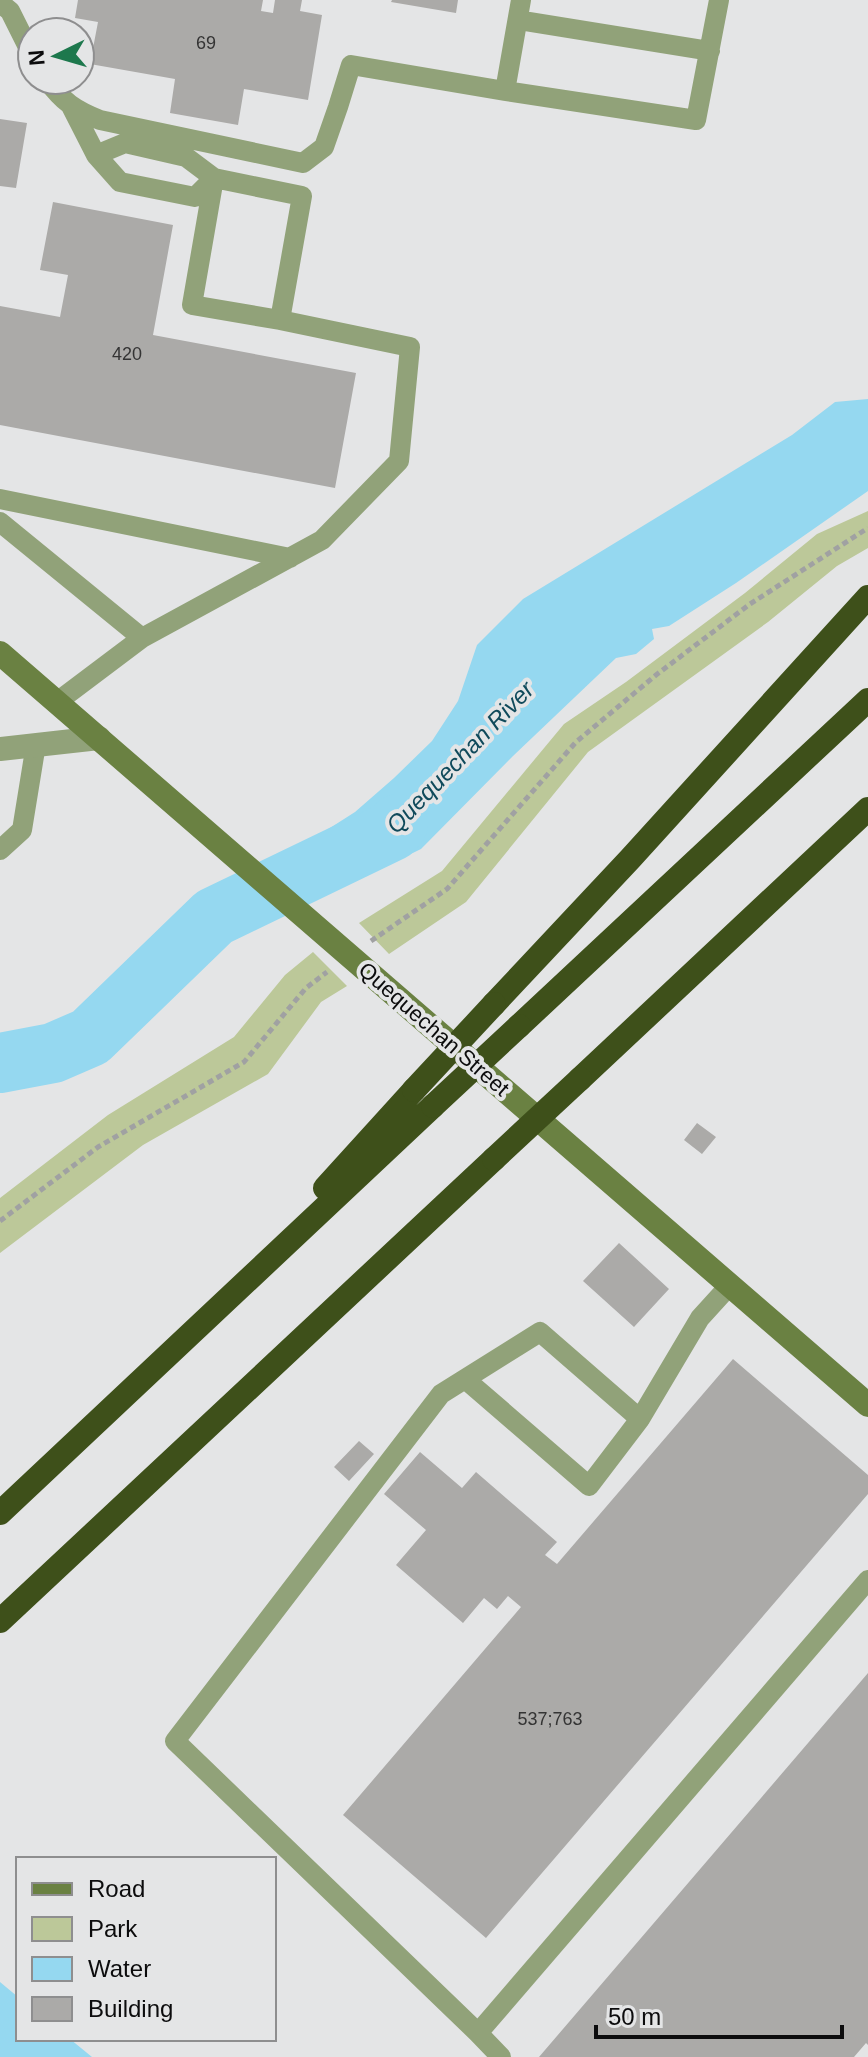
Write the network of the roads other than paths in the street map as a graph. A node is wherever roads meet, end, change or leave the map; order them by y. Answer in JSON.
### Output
{"nodes":[{"id":1,"x":719,"y":0,"type":"edge"},
{"id":2,"x":0,"y":3,"type":"edge"},
{"id":3,"x":519,"y":10,"type":"edge"},
{"id":4,"x":16,"y":23,"type":"edge"},
{"id":5,"x":710,"y":51,"type":"junction"},
{"id":6,"x":505,"y":91,"type":"junction"},
{"id":7,"x":60,"y":96,"type":"edge"},
{"id":8,"x":71,"y":106,"type":"junction"},
{"id":9,"x":96,"y":155,"type":"junction"},
{"id":10,"x":214,"y":178,"type":"junction"},
{"id":11,"x":280,"y":320,"type":"junction"},
{"id":12,"x":0,"y":499,"type":"edge"},
{"id":13,"x":0,"y":522,"type":"edge"},
{"id":14,"x":290,"y":558,"type":"junction"},
{"id":15,"x":868,"y":597,"type":"edge"},
{"id":16,"x":142,"y":638,"type":"junction"},
{"id":17,"x":0,"y":653,"type":"edge"},
{"id":18,"x":868,"y":700,"type":"edge"},
{"id":19,"x":57,"y":702,"type":"junction"},
{"id":20,"x":99,"y":738,"type":"junction"},
{"id":21,"x":36,"y":744,"type":"junction"},
{"id":22,"x":0,"y":749,"type":"edge"},
{"id":23,"x":868,"y":809,"type":"edge"},
{"id":24,"x":868,"y":825,"type":"edge"},
{"id":25,"x":0,"y":850,"type":"edge"},
{"id":26,"x":813,"y":860,"type":"junction"},
{"id":27,"x":730,"y":1285,"type":"junction"},
{"id":28,"x":199,"y":1325,"type":"junction"},
{"id":29,"x":465,"y":1379,"type":"junction"},
{"id":30,"x":868,"y":1405,"type":"edge"},
{"id":31,"x":640,"y":1419,"type":"junction"},
{"id":32,"x":0,"y":1513,"type":"edge"},
{"id":33,"x":868,"y":1580,"type":"edge"},
{"id":34,"x":0,"y":1621,"type":"edge"},
{"id":35,"x":478,"y":2033,"type":"junction"},
{"id":36,"x":501,"y":2057,"type":"edge"}],
"edges":[{"from":1,"to":5,"type":"lane"},
{"from":2,"to":4,"type":"lane"},
{"from":3,"to":5,"type":"lane"},
{"from":3,"to":6,"type":"lane"},
{"from":5,"to":6,"type":"lane"},
{"from":6,"to":8,"type":"lane"},
{"from":7,"to":8,"type":"lane"},
{"from":8,"to":9,"type":"lane"},
{"from":9,"to":10,"type":"lane"},
{"from":9,"to":10,"type":"lane"},
{"from":10,"to":11,"type":"lane"},
{"from":10,"to":11,"type":"lane"},
{"from":11,"to":14,"type":"lane"},
{"from":12,"to":14,"type":"lane"},
{"from":13,"to":16,"type":"lane"},
{"from":14,"to":16,"type":"lane"},
{"from":15,"to":28,"type":"highway","bridge":true},
{"from":16,"to":19,"type":"lane"},
{"from":17,"to":19,"type":"main road","name":"Quequechan Street"},
{"from":18,"to":28,"type":"highway","bridge":true},
{"from":19,"to":20,"type":"main road","name":"Quequechan Street"},
{"from":20,"to":21,"type":"street"},
{"from":20,"to":27,"type":"main road","name":"Quequechan Street"},
{"from":21,"to":22,"type":"street"},
{"from":21,"to":25,"type":"lane"},
{"from":23,"to":26,"type":"highway"},
{"from":24,"to":26,"type":"highway"},
{"from":26,"to":34,"type":"highway","bridge":true},
{"from":27,"to":30,"type":"main road","name":"Quequechan Street"},
{"from":27,"to":31,"type":"lane"},
{"from":28,"to":32,"type":"highway"},
{"from":29,"to":31,"type":"lane"},
{"from":29,"to":31,"type":"lane"},
{"from":29,"to":35,"type":"lane"},
{"from":33,"to":35,"type":"lane"},
{"from":35,"to":36,"type":"lane"}]}
